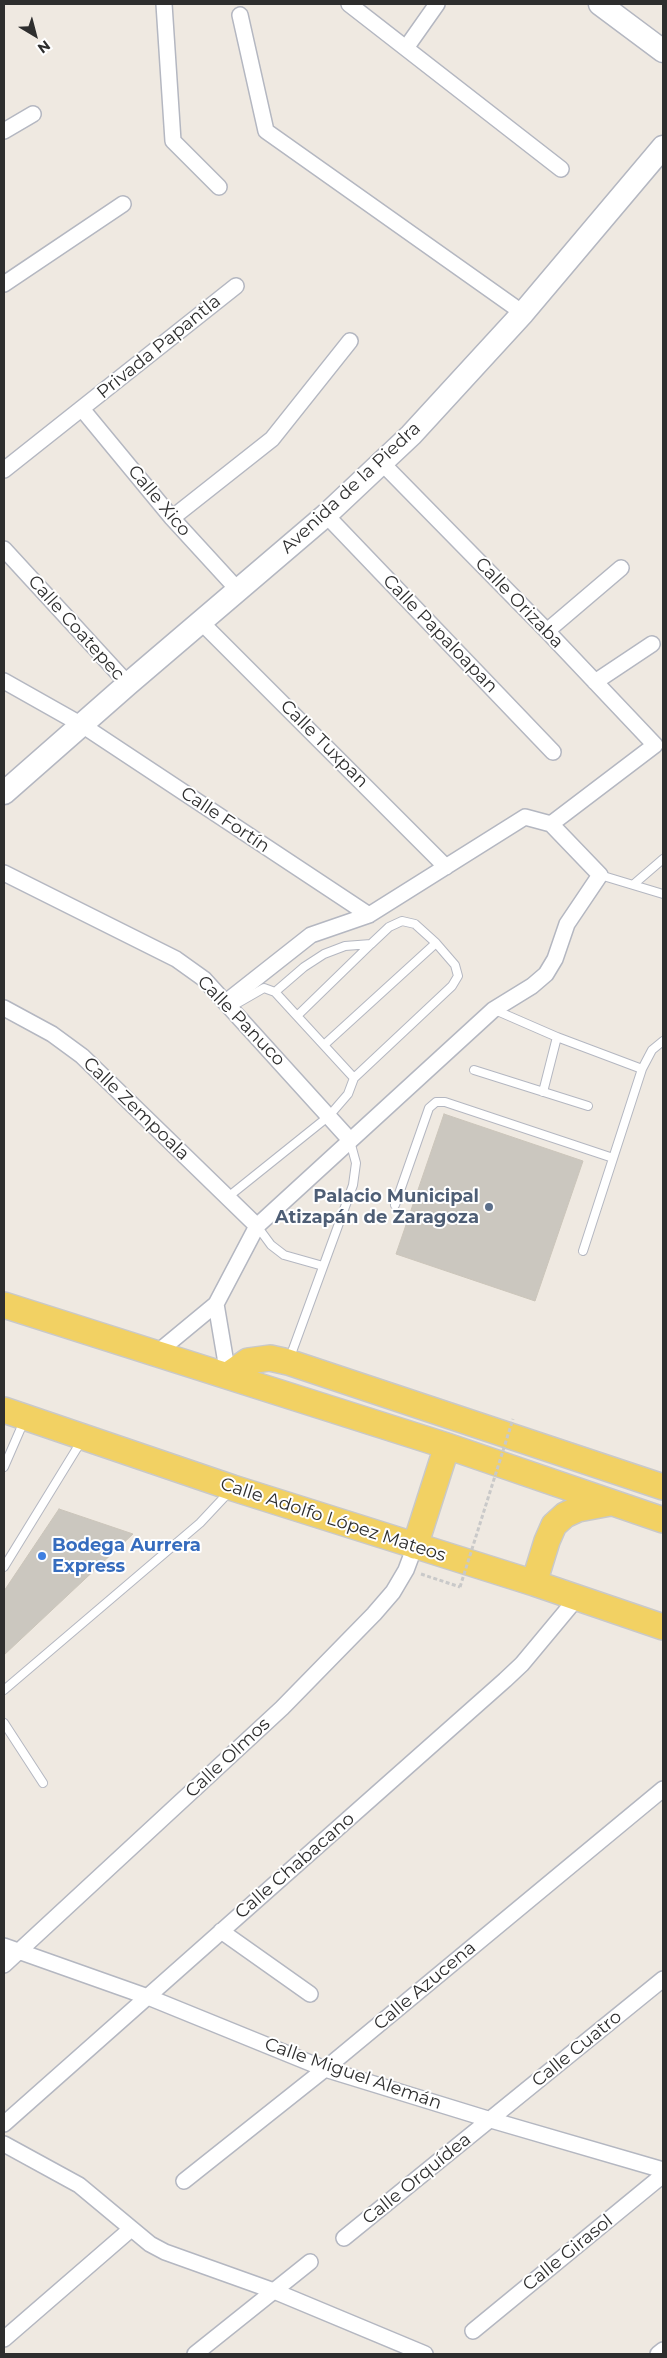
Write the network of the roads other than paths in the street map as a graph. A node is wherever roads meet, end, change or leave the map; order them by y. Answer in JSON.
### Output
{"nodes":[{"id":1,"x":164,"y":4,"type":"edge"},
{"id":2,"x":348,"y":4,"type":"edge"},
{"id":3,"x":438,"y":4,"type":"edge"},
{"id":4,"x":600,"y":4,"type":"edge"},
{"id":5,"x":240,"y":15,"type":"dead end"},
{"id":6,"x":406,"y":48,"type":"junction"},
{"id":7,"x":663,"y":50,"type":"edge"},
{"id":8,"x":33,"y":114,"type":"dead end"},
{"id":9,"x":4,"y":131,"type":"edge"},
{"id":10,"x":663,"y":147,"type":"edge"},
{"id":11,"x":561,"y":169,"type":"dead end"},
{"id":12,"x":219,"y":187,"type":"dead end"},
{"id":13,"x":123,"y":204,"type":"dead end"},
{"id":14,"x":4,"y":284,"type":"edge"},
{"id":15,"x":236,"y":286,"type":"dead end"},
{"id":16,"x":523,"y":312,"type":"junction"},
{"id":17,"x":350,"y":341,"type":"dead end"},
{"id":18,"x":82,"y":409,"type":"junction"},
{"id":19,"x":382,"y":463,"type":"junction"},
{"id":20,"x":4,"y":470,"type":"edge"},
{"id":21,"x":326,"y":515,"type":"junction"},
{"id":22,"x":172,"y":518,"type":"junction"},
{"id":23,"x":4,"y":549,"type":"edge"},
{"id":24,"x":621,"y":568,"type":"dead end"},
{"id":25,"x":238,"y":590,"type":"junction"},
{"id":26,"x":201,"y":622,"type":"junction"},
{"id":27,"x":547,"y":631,"type":"junction"},
{"id":28,"x":652,"y":644,"type":"dead end"},
{"id":29,"x":4,"y":681,"type":"edge"},
{"id":30,"x":595,"y":682,"type":"junction"},
{"id":31,"x":128,"y":684,"type":"junction"},
{"id":32,"x":82,"y":725,"type":"junction"},
{"id":33,"x":553,"y":752,"type":"dead end"},
{"id":34,"x":4,"y":793,"type":"edge"},
{"id":35,"x":551,"y":824,"type":"junction"},
{"id":36,"x":663,"y":859,"type":"edge"},
{"id":37,"x":446,"y":867,"type":"junction"},
{"id":38,"x":4,"y":873,"type":"edge"},
{"id":39,"x":600,"y":875,"type":"junction"},
{"id":40,"x":634,"y":884,"type":"junction"},
{"id":41,"x":663,"y":894,"type":"edge"},
{"id":42,"x":369,"y":915,"type":"junction"},
{"id":43,"x":436,"y":943,"type":"junction"},
{"id":44,"x":370,"y":944,"type":"junction"},
{"id":45,"x":275,"y":992,"type":"junction"},
{"id":46,"x":229,"y":1004,"type":"junction"},
{"id":47,"x":4,"y":1008,"type":"edge"},
{"id":48,"x":493,"y":1010,"type":"junction"},
{"id":49,"x":297,"y":1016,"type":"junction"},
{"id":50,"x":557,"y":1037,"type":"junction"},
{"id":51,"x":663,"y":1041,"type":"edge"},
{"id":52,"x":324,"y":1046,"type":"junction"},
{"id":53,"x":642,"y":1069,"type":"junction"},
{"id":54,"x":474,"y":1070,"type":"dead end"},
{"id":55,"x":354,"y":1078,"type":"junction"},
{"id":56,"x":543,"y":1092,"type":"junction"},
{"id":57,"x":588,"y":1106,"type":"dead end"},
{"id":58,"x":329,"y":1116,"type":"junction"},
{"id":59,"x":350,"y":1140,"type":"junction"},
{"id":60,"x":614,"y":1158,"type":"junction"},
{"id":61,"x":228,"y":1197,"type":"junction"},
{"id":62,"x":395,"y":1205,"type":"dead end"},
{"id":63,"x":257,"y":1226,"type":"junction"},
{"id":64,"x":583,"y":1251,"type":"dead end"},
{"id":65,"x":323,"y":1266,"type":"junction"},
{"id":66,"x":216,"y":1304,"type":"junction"},
{"id":67,"x":4,"y":1305,"type":"edge"},
{"id":68,"x":158,"y":1352,"type":"junction"},
{"id":69,"x":288,"y":1362,"type":"junction"},
{"id":70,"x":228,"y":1375,"type":"junction"},
{"id":71,"x":15,"y":1413,"type":"edge"},
{"id":72,"x":84,"y":1436,"type":"junction"},
{"id":73,"x":447,"y":1446,"type":"junction"},
{"id":74,"x":4,"y":1467,"type":"edge"},
{"id":75,"x":628,"y":1476,"type":"junction"},
{"id":76,"x":663,"y":1487,"type":"edge"},
{"id":77,"x":233,"y":1488,"type":"junction"},
{"id":78,"x":610,"y":1503,"type":"junction"},
{"id":79,"x":663,"y":1506,"type":"edge"},
{"id":80,"x":663,"y":1520,"type":"edge"},
{"id":81,"x":415,"y":1546,"type":"junction"},
{"id":82,"x":4,"y":1567,"type":"edge"},
{"id":83,"x":534,"y":1583,"type":"junction"},
{"id":84,"x":577,"y":1598,"type":"junction"},
{"id":85,"x":663,"y":1627,"type":"edge"},
{"id":86,"x":4,"y":1690,"type":"edge"},
{"id":87,"x":4,"y":1724,"type":"edge"},
{"id":88,"x":43,"y":1783,"type":"dead end"},
{"id":89,"x":663,"y":1789,"type":"edge"},
{"id":90,"x":221,"y":1931,"type":"junction"},
{"id":91,"x":4,"y":1946,"type":"edge"},
{"id":92,"x":20,"y":1951,"type":"junction"},
{"id":93,"x":4,"y":1965,"type":"edge"},
{"id":94,"x":663,"y":1978,"type":"edge"},
{"id":95,"x":310,"y":1994,"type":"dead end"},
{"id":96,"x":148,"y":1997,"type":"junction"},
{"id":97,"x":325,"y":2069,"type":"junction"},
{"id":98,"x":490,"y":2120,"type":"junction"},
{"id":99,"x":4,"y":2124,"type":"edge"},
{"id":100,"x":4,"y":2144,"type":"edge"},
{"id":101,"x":663,"y":2170,"type":"edge"},
{"id":102,"x":663,"y":2175,"type":"edge"},
{"id":103,"x":184,"y":2181,"type":"dead end"},
{"id":104,"x":131,"y":2229,"type":"junction"},
{"id":105,"x":344,"y":2238,"type":"dead end"},
{"id":106,"x":310,"y":2262,"type":"dead end"},
{"id":107,"x":274,"y":2291,"type":"junction"},
{"id":108,"x":473,"y":2331,"type":"dead end"},
{"id":109,"x":4,"y":2339,"type":"edge"},
{"id":110,"x":663,"y":2350,"type":"edge"},
{"id":111,"x":195,"y":2354,"type":"edge"},
{"id":112,"x":425,"y":2354,"type":"edge"},
{"id":113,"x":658,"y":2354,"type":"edge"}],
"edges":[{"from":1,"to":12,"type":"street"},
{"from":2,"to":6,"type":"street"},
{"from":3,"to":6,"type":"street"},
{"from":4,"to":7,"type":"street"},
{"from":5,"to":16,"type":"street"},
{"from":6,"to":11,"type":"street"},
{"from":8,"to":9,"type":"street"},
{"from":10,"to":16,"type":"street","name":"Avenida de la Piedra"},
{"from":13,"to":14,"type":"street"},
{"from":15,"to":18,"type":"street","name":"Privada Papantla"},
{"from":16,"to":19,"type":"street","name":"Avenida de la Piedra"},
{"from":17,"to":22,"type":"street"},
{"from":18,"to":20,"type":"street","name":"Privada Papantla"},
{"from":18,"to":22,"type":"street","name":"Calle Xico"},
{"from":19,"to":21,"type":"street","name":"Avenida de la Piedra"},
{"from":19,"to":27,"type":"street","name":"Calle Orizaba"},
{"from":21,"to":25,"type":"street","name":"Avenida de la Piedra"},
{"from":21,"to":33,"type":"street","name":"Calle Papaloapan"},
{"from":22,"to":25,"type":"street","name":"Calle Xico"},
{"from":23,"to":31,"type":"street","name":"Calle Coatepec"},
{"from":24,"to":27,"type":"street"},
{"from":25,"to":26,"type":"street","name":"Avenida de la Piedra"},
{"from":26,"to":31,"type":"street","name":"Avenida de la Piedra"},
{"from":26,"to":37,"type":"street","name":"Calle Tuxpan"},
{"from":27,"to":30,"type":"street","name":"Calle Orizaba"},
{"from":28,"to":30,"type":"street"},
{"from":29,"to":32,"type":"street","name":"Calle Fortín"},
{"from":30,"to":35,"type":"street","name":"Calle Orizaba"},
{"from":31,"to":32,"type":"street","name":"Avenida de la Piedra"},
{"from":32,"to":34,"type":"street","name":"Avenida de la Piedra"},
{"from":32,"to":42,"type":"street","name":"Calle Fortín"},
{"from":35,"to":37,"type":"street"},
{"from":35,"to":39,"type":"street"},
{"from":36,"to":40,"type":"lane"},
{"from":37,"to":42,"type":"street"},
{"from":38,"to":46,"type":"street","name":"Calle Panuco"},
{"from":39,"to":40,"type":"lane"},
{"from":39,"to":48,"type":"street"},
{"from":40,"to":41,"type":"lane"},
{"from":42,"to":46,"type":"street"},
{"from":43,"to":44,"type":"lane"},
{"from":43,"to":52,"type":"lane"},
{"from":43,"to":55,"type":"lane"},
{"from":44,"to":45,"type":"lane"},
{"from":44,"to":49,"type":"lane"},
{"from":45,"to":46,"type":"lane"},
{"from":45,"to":49,"type":"lane"},
{"from":46,"to":58,"type":"street","name":"Calle Panuco"},
{"from":47,"to":61,"type":"street","name":"Calle Zempoala"},
{"from":48,"to":50,"type":"lane"},
{"from":48,"to":59,"type":"street"},
{"from":49,"to":52,"type":"lane"},
{"from":50,"to":53,"type":"lane"},
{"from":50,"to":56,"type":"lane"},
{"from":51,"to":53,"type":"lane"},
{"from":52,"to":55,"type":"lane"},
{"from":53,"to":60,"type":"lane"},
{"from":54,"to":56,"type":"lane"},
{"from":55,"to":58,"type":"lane"},
{"from":56,"to":57,"type":"lane"},
{"from":58,"to":59,"type":"street","name":"Calle Panuco"},
{"from":58,"to":61,"type":"lane"},
{"from":59,"to":63,"type":"street"},
{"from":59,"to":65,"type":"lane"},
{"from":60,"to":62,"type":"lane"},
{"from":60,"to":64,"type":"lane"},
{"from":61,"to":63,"type":"street","name":"Calle Zempoala"},
{"from":63,"to":65,"type":"lane"},
{"from":63,"to":66,"type":"street"},
{"from":65,"to":69,"type":"lane"},
{"from":66,"to":68,"type":"street"},
{"from":66,"to":70,"type":"street"},
{"from":67,"to":68,"type":"main road"},
{"from":68,"to":70,"type":"main road"},
{"from":69,"to":70,"type":"main road"},
{"from":69,"to":75,"type":"main road"},
{"from":70,"to":73,"type":"main road"},
{"from":71,"to":72,"type":"main road","name":"Calle Adolfo López Mateos"},
{"from":71,"to":74,"type":"lane"},
{"from":72,"to":77,"type":"main road","name":"Calle Adolfo López Mateos"},
{"from":72,"to":82,"type":"lane"},
{"from":73,"to":78,"type":"main road"},
{"from":73,"to":81,"type":"main road"},
{"from":75,"to":76,"type":"main road"},
{"from":75,"to":79,"type":"main road"},
{"from":77,"to":81,"type":"main road","name":"Calle Adolfo López Mateos"},
{"from":77,"to":86,"type":"lane"},
{"from":78,"to":80,"type":"main road"},
{"from":78,"to":83,"type":"main road"},
{"from":81,"to":83,"type":"main road","name":"Calle Adolfo López Mateos"},
{"from":81,"to":92,"type":"street","name":"Calle Olmos"},
{"from":83,"to":84,"type":"main road","name":"Calle Adolfo López Mateos"},
{"from":84,"to":85,"type":"main road","name":"Calle Adolfo López Mateos"},
{"from":84,"to":90,"type":"street","name":"Calle Chabacano"},
{"from":87,"to":88,"type":"lane"},
{"from":89,"to":97,"type":"street","name":"Calle Azucena"},
{"from":90,"to":95,"type":"street"},
{"from":90,"to":96,"type":"street","name":"Calle Chabacano"},
{"from":91,"to":92,"type":"street","name":"Calle Miguel Alemán"},
{"from":92,"to":93,"type":"street","name":"Calle Olmos"},
{"from":92,"to":96,"type":"street","name":"Calle Miguel Alemán"},
{"from":94,"to":98,"type":"street","name":"Calle Cuatro"},
{"from":96,"to":97,"type":"street","name":"Calle Miguel Alemán"},
{"from":96,"to":99,"type":"street","name":"Calle Chabacano"},
{"from":97,"to":98,"type":"street","name":"Calle Miguel Alemán"},
{"from":97,"to":103,"type":"street","name":"Calle Azucena"},
{"from":98,"to":101,"type":"street","name":"Calle Miguel Alemán"},
{"from":98,"to":105,"type":"street","name":"Calle Orquídea"},
{"from":100,"to":104,"type":"street"},
{"from":102,"to":108,"type":"street","name":"Calle Girasol"},
{"from":104,"to":107,"type":"street"},
{"from":104,"to":109,"type":"street"},
{"from":106,"to":107,"type":"street"},
{"from":107,"to":111,"type":"street"},
{"from":107,"to":112,"type":"street"},
{"from":110,"to":113,"type":"street"}]}
